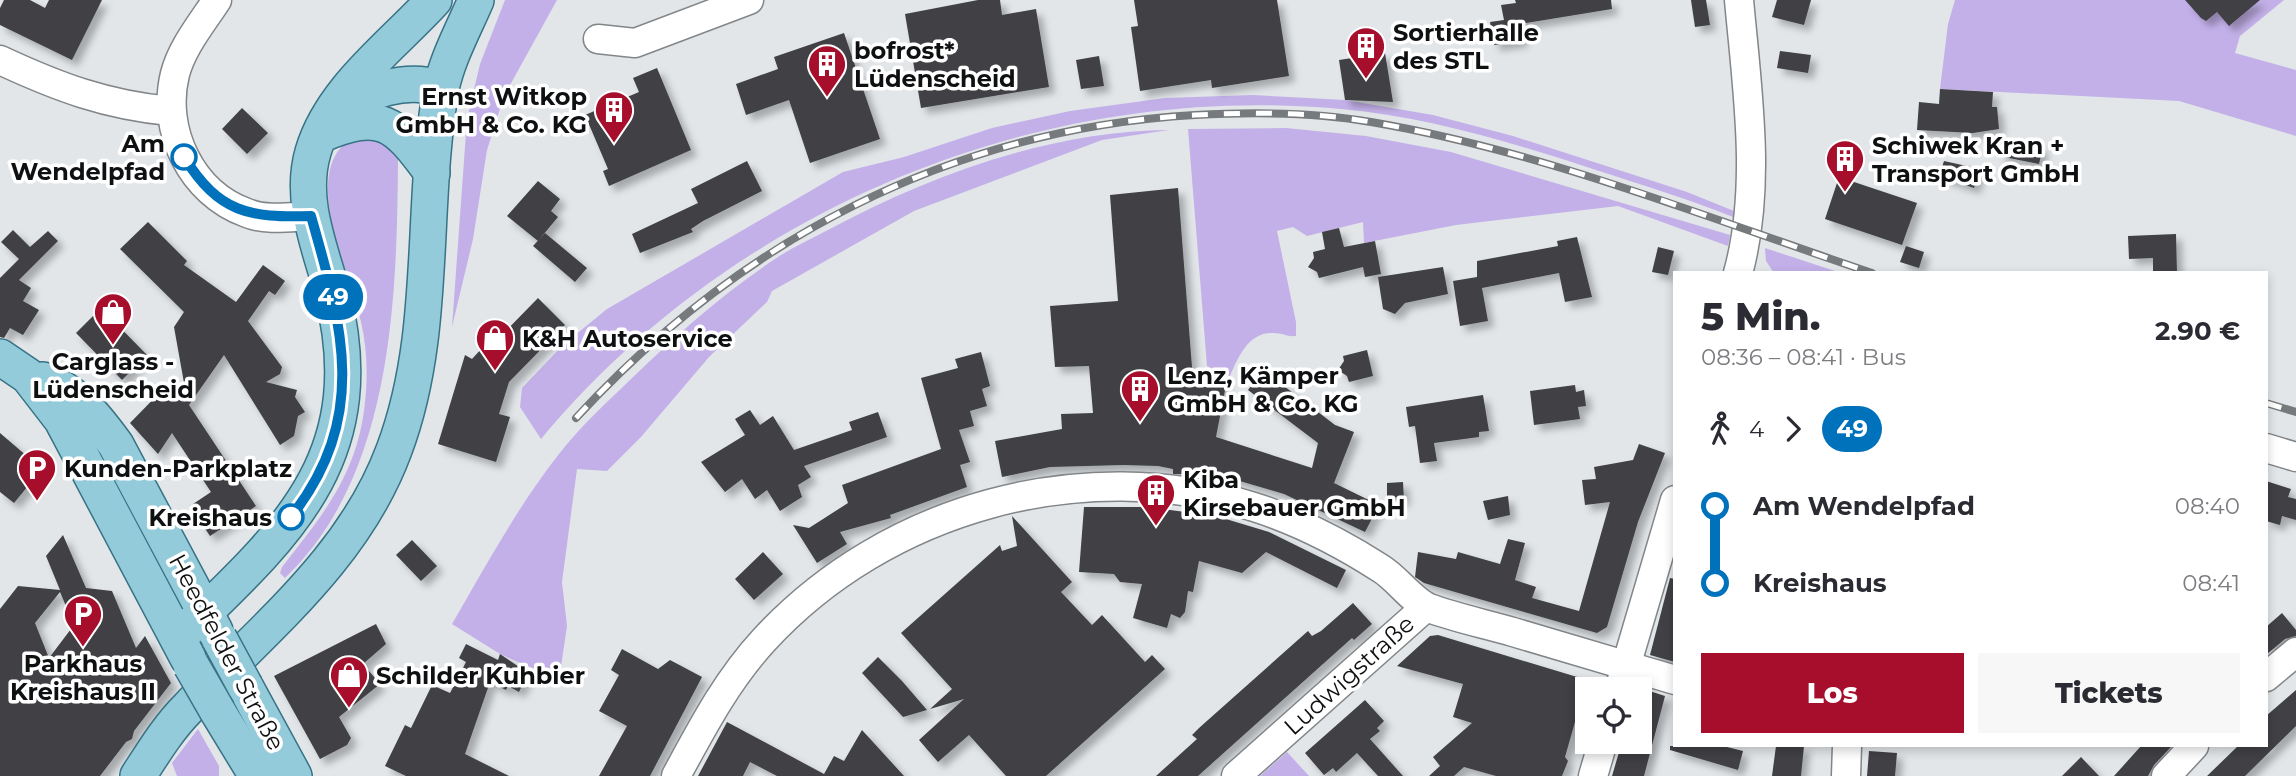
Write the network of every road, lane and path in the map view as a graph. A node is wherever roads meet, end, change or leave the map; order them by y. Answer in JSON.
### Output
{"nodes":[{"id":1,"x":218,"y":0,"type":"edge"},
{"id":2,"x":434,"y":0,"type":"edge"},
{"id":3,"x":476,"y":0,"type":"edge"},
{"id":4,"x":749,"y":0,"type":"edge"},
{"id":5,"x":1739,"y":0,"type":"edge"},
{"id":6,"x":598,"y":39,"type":"dead end"},
{"id":7,"x":0,"y":61,"type":"edge"},
{"id":8,"x":376,"y":61,"type":"junction"},
{"id":9,"x":442,"y":85,"type":"junction"},
{"id":10,"x":170,"y":111,"type":"junction"},
{"id":11,"x":327,"y":122,"type":"junction"},
{"id":12,"x":432,"y":173,"type":"junction"},
{"id":13,"x":311,"y":216,"type":"junction"},
{"id":14,"x":1738,"y":271,"type":"edge"},
{"id":15,"x":14,"y":366,"type":"edge"},
{"id":16,"x":2268,"y":449,"type":"edge"},
{"id":17,"x":2296,"y":457,"type":"edge"},
{"id":18,"x":1673,"y":506,"type":"edge"},
{"id":19,"x":1426,"y":607,"type":"junction"},
{"id":20,"x":212,"y":625,"type":"junction"},
{"id":21,"x":184,"y":651,"type":"junction"},
{"id":22,"x":2296,"y":652,"type":"edge"},
{"id":23,"x":2268,"y":675,"type":"edge"},
{"id":24,"x":1619,"y":677,"type":"edge"},
{"id":25,"x":1622,"y":677,"type":"edge"},
{"id":26,"x":1652,"y":679,"type":"edge"},
{"id":27,"x":1673,"y":680,"type":"edge"},
{"id":28,"x":1847,"y":747,"type":"edge"},
{"id":29,"x":2193,"y":747,"type":"edge"},
{"id":30,"x":1599,"y":754,"type":"edge"},
{"id":31,"x":138,"y":776,"type":"edge"},
{"id":32,"x":257,"y":776,"type":"edge"},
{"id":33,"x":295,"y":776,"type":"edge"},
{"id":34,"x":676,"y":776,"type":"edge"},
{"id":35,"x":1236,"y":776,"type":"edge"},
{"id":36,"x":1593,"y":776,"type":"edge"},
{"id":37,"x":1846,"y":776,"type":"edge"},
{"id":38,"x":2166,"y":776,"type":"edge"}],
"edges":[{"from":1,"to":10,"type":"street"},
{"from":2,"to":8,"type":"main road"},
{"from":3,"to":9,"type":"main road"},
{"from":4,"to":6,"type":"street"},
{"from":5,"to":14,"type":"street"},
{"from":7,"to":10,"type":"street"},
{"from":8,"to":9,"type":"main road"},
{"from":8,"to":11,"type":"main road"},
{"from":9,"to":11,"type":"main road"},
{"from":9,"to":12,"type":"main road"},
{"from":10,"to":13,"type":"street"},
{"from":11,"to":12,"type":"main road"},
{"from":11,"to":13,"type":"main road"},
{"from":12,"to":31,"type":"main road"},
{"from":13,"to":20,"type":"main road"},
{"from":15,"to":20,"type":"main road","name":"Heedfelder Straße"},
{"from":15,"to":21,"type":"main road","name":"Heedfelder Straße"},
{"from":16,"to":17,"type":"street"},
{"from":18,"to":25,"type":"street"},
{"from":19,"to":24,"type":"street","name":"Ludwigstraße"},
{"from":19,"to":34,"type":"street"},
{"from":19,"to":35,"type":"street","name":"Ludwigstraße"},
{"from":20,"to":21,"type":"main road"},
{"from":20,"to":33,"type":"main road","name":"Heedfelder Straße","bridge":true},
{"from":21,"to":32,"type":"main road","name":"Heedfelder Straße","bridge":true},
{"from":22,"to":23,"type":"street"},
{"from":26,"to":27,"type":"street","name":"Ludwigstraße"},
{"from":28,"to":37,"type":"street"},
{"from":29,"to":38,"type":"street"},
{"from":30,"to":36,"type":"street"}]}
